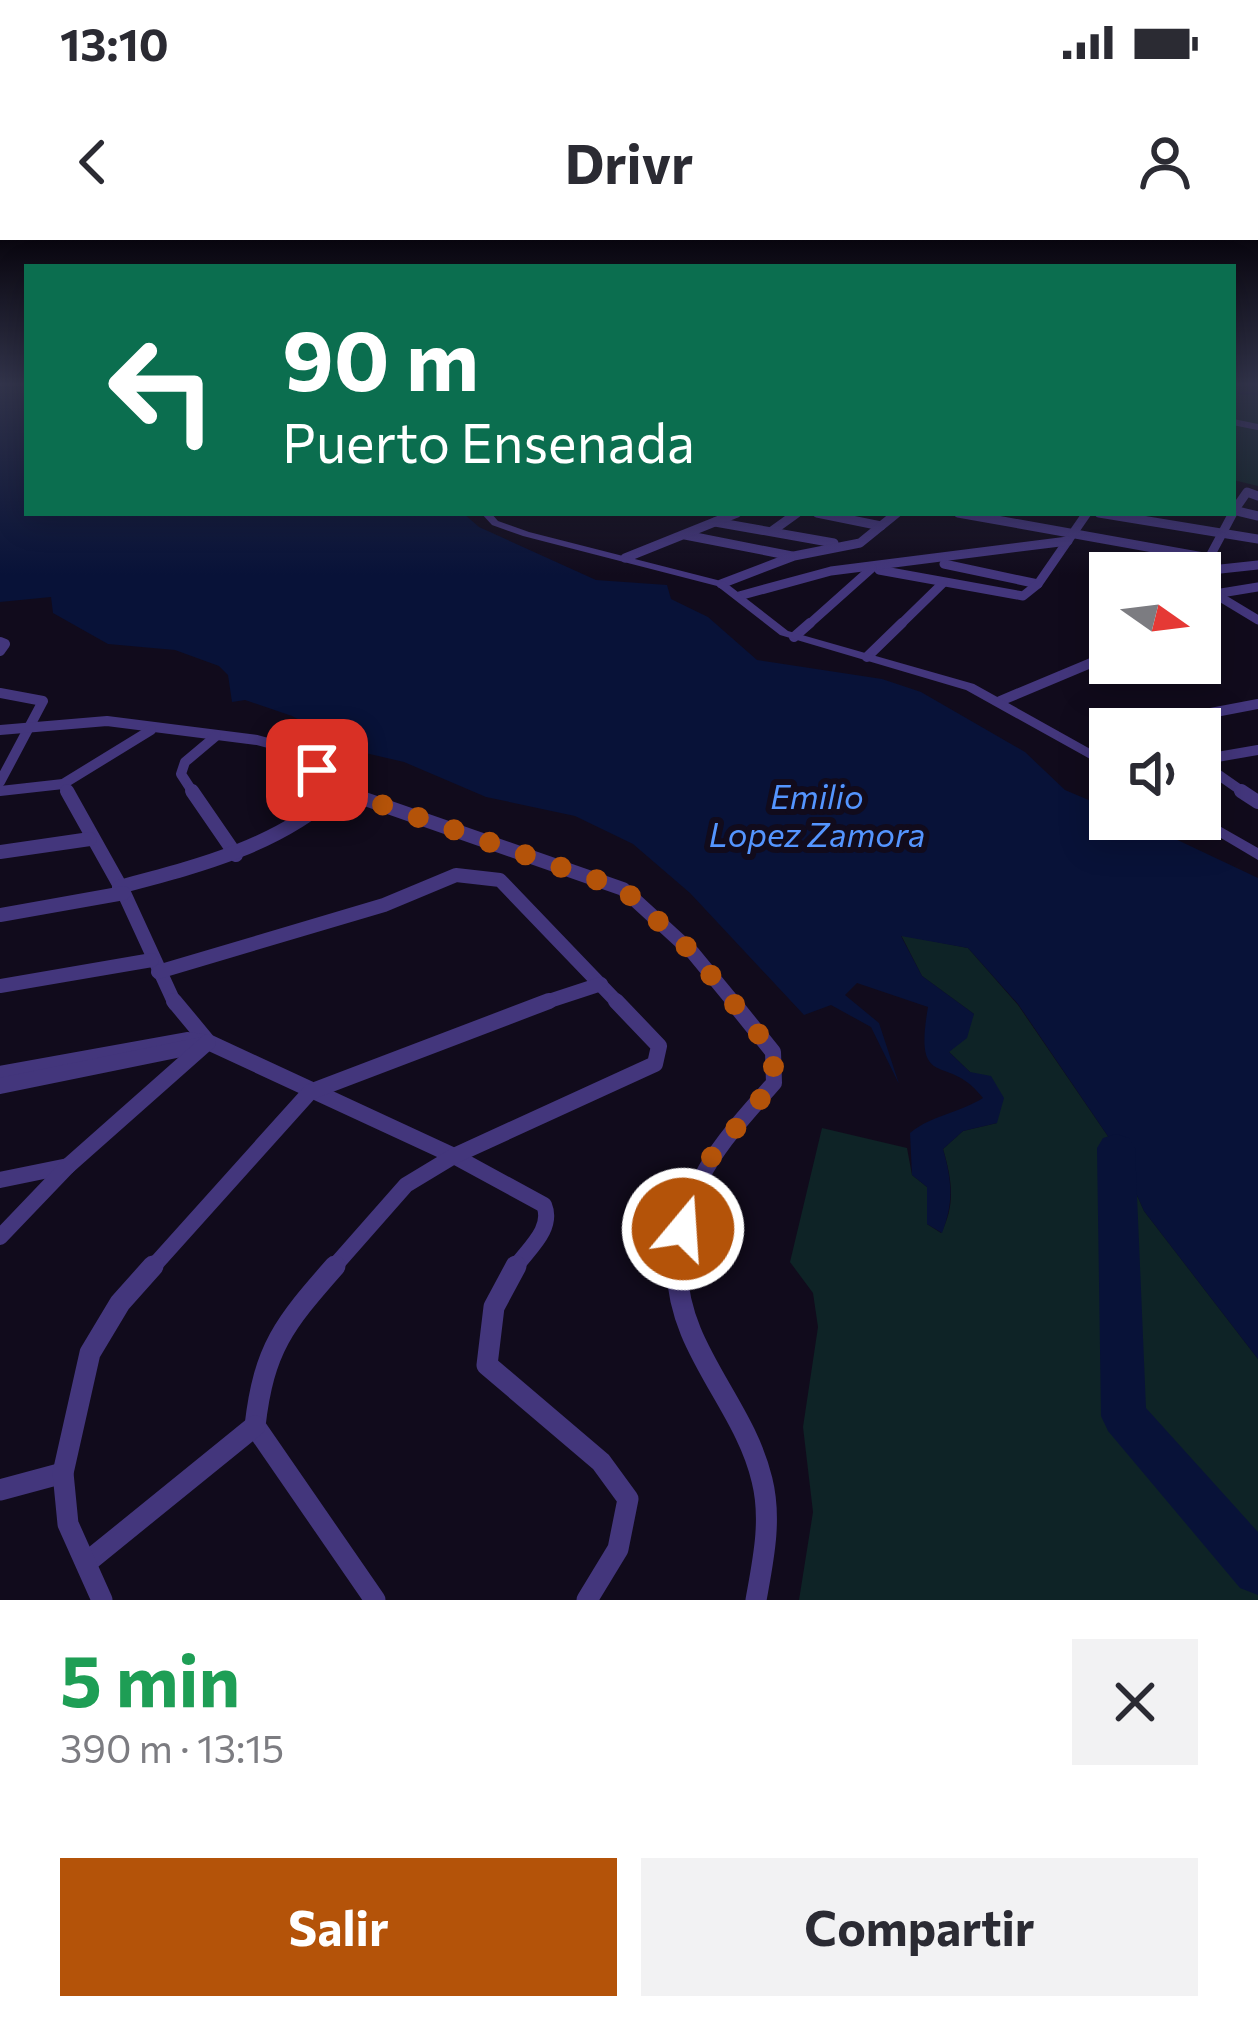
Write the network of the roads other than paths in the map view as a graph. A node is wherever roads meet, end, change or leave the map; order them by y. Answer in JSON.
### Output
{"nodes":[{"id":1,"x":490,"y":516,"type":"edge"},
{"id":2,"x":730,"y":516,"type":"edge"},
{"id":3,"x":793,"y":516,"type":"edge"},
{"id":4,"x":832,"y":516,"type":"edge"},
{"id":5,"x":893,"y":516,"type":"edge"},
{"id":6,"x":972,"y":516,"type":"edge"},
{"id":7,"x":1085,"y":516,"type":"edge"},
{"id":8,"x":1118,"y":516,"type":"edge"},
{"id":9,"x":1230,"y":516,"type":"edge"},
{"id":10,"x":715,"y":522,"type":"junction"},
{"id":11,"x":881,"y":526,"type":"junction"},
{"id":12,"x":772,"y":531,"type":"junction"},
{"id":13,"x":1220,"y":533,"type":"junction"},
{"id":14,"x":686,"y":535,"type":"junction"},
{"id":15,"x":1070,"y":537,"type":"junction"},
{"id":16,"x":1258,"y":539,"type":"edge"},
{"id":17,"x":749,"y":546,"type":"junction"},
{"id":18,"x":845,"y":546,"type":"junction"},
{"id":19,"x":1215,"y":548,"type":"junction"},
{"id":20,"x":1169,"y":552,"type":"edge"},
{"id":21,"x":1213,"y":552,"type":"edge"},
{"id":22,"x":794,"y":556,"type":"junction"},
{"id":23,"x":625,"y":558,"type":"junction"},
{"id":24,"x":928,"y":560,"type":"junction"},
{"id":25,"x":1256,"y":567,"type":"edge"},
{"id":26,"x":869,"y":568,"type":"junction"},
{"id":27,"x":1221,"y":571,"type":"edge"},
{"id":28,"x":943,"y":583,"type":"junction"},
{"id":29,"x":721,"y":584,"type":"junction"},
{"id":30,"x":1037,"y":584,"type":"junction"},
{"id":31,"x":1258,"y":587,"type":"edge"},
{"id":32,"x":1221,"y":592,"type":"edge"},
{"id":33,"x":739,"y":596,"type":"junction"},
{"id":34,"x":1221,"y":597,"type":"edge"},
{"id":35,"x":1258,"y":620,"type":"edge"},
{"id":36,"x":794,"y":637,"type":"junction"},
{"id":37,"x":867,"y":657,"type":"junction"},
{"id":38,"x":1089,"y":664,"type":"edge"},
{"id":39,"x":0,"y":693,"type":"edge"},
{"id":40,"x":1000,"y":701,"type":"junction"},
{"id":41,"x":1258,"y":704,"type":"edge"},
{"id":42,"x":1221,"y":712,"type":"edge"},
{"id":43,"x":32,"y":727,"type":"junction"},
{"id":44,"x":0,"y":730,"type":"edge"},
{"id":45,"x":151,"y":730,"type":"junction"},
{"id":46,"x":216,"y":736,"type":"junction"},
{"id":47,"x":1258,"y":750,"type":"edge"},
{"id":48,"x":1089,"y":754,"type":"edge"},
{"id":49,"x":1221,"y":757,"type":"edge"},
{"id":50,"x":1221,"y":776,"type":"edge"},
{"id":51,"x":63,"y":784,"type":"junction"},
{"id":52,"x":0,"y":786,"type":"edge"},
{"id":53,"x":340,"y":790,"type":"junction"},
{"id":54,"x":1258,"y":803,"type":"edge"},
{"id":55,"x":1236,"y":809,"type":"dead end"},
{"id":56,"x":1221,"y":832,"type":"edge"},
{"id":57,"x":90,"y":839,"type":"junction"},
{"id":58,"x":0,"y":851,"type":"edge"},
{"id":59,"x":1258,"y":854,"type":"edge"},
{"id":60,"x":236,"y":855,"type":"junction"},
{"id":61,"x":122,"y":890,"type":"junction"},
{"id":62,"x":0,"y":915,"type":"edge"},
{"id":63,"x":155,"y":966,"type":"junction"},
{"id":64,"x":601,"y":984,"type":"junction"},
{"id":65,"x":0,"y":986,"type":"edge"},
{"id":66,"x":208,"y":1042,"type":"junction"},
{"id":67,"x":0,"y":1074,"type":"edge"},
{"id":68,"x":0,"y":1086,"type":"edge"},
{"id":69,"x":310,"y":1092,"type":"junction"},
{"id":70,"x":454,"y":1156,"type":"junction"},
{"id":71,"x":68,"y":1166,"type":"junction"},
{"id":72,"x":0,"y":1180,"type":"edge"},
{"id":73,"x":0,"y":1238,"type":"edge"},
{"id":74,"x":255,"y":1426,"type":"junction"},
{"id":75,"x":62,"y":1474,"type":"junction"},
{"id":76,"x":0,"y":1490,"type":"edge"},
{"id":77,"x":86,"y":1563,"type":"junction"},
{"id":78,"x":102,"y":1600,"type":"edge"},
{"id":79,"x":375,"y":1600,"type":"edge"},
{"id":80,"x":587,"y":1600,"type":"edge"},
{"id":81,"x":755,"y":1600,"type":"edge"}],
"edges":[{"from":1,"to":23,"type":"street"},
{"from":2,"to":10,"type":"street"},
{"from":3,"to":12,"type":"street"},
{"from":4,"to":11,"type":"street"},
{"from":5,"to":11,"type":"street"},
{"from":6,"to":15,"type":"street"},
{"from":7,"to":15,"type":"street"},
{"from":8,"to":13,"type":"street"},
{"from":9,"to":13,"type":"street"},
{"from":10,"to":12,"type":"street"},
{"from":10,"to":14,"type":"street"},
{"from":11,"to":18,"type":"street"},
{"from":12,"to":17,"type":"street"},
{"from":12,"to":18,"type":"street"},
{"from":13,"to":16,"type":"street"},
{"from":13,"to":19,"type":"street"},
{"from":14,"to":17,"type":"street"},
{"from":14,"to":23,"type":"street"},
{"from":15,"to":20,"type":"street"},
{"from":15,"to":24,"type":"street"},
{"from":15,"to":30,"type":"street"},
{"from":17,"to":22,"type":"street"},
{"from":18,"to":22,"type":"street"},
{"from":19,"to":21,"type":"street"},
{"from":19,"to":25,"type":"street"},
{"from":22,"to":29,"type":"street"},
{"from":23,"to":29,"type":"street"},
{"from":24,"to":26,"type":"street"},
{"from":24,"to":30,"type":"street"},
{"from":25,"to":27,"type":"street"},
{"from":26,"to":28,"type":"street"},
{"from":26,"to":33,"type":"street"},
{"from":26,"to":36,"type":"street"},
{"from":28,"to":30,"type":"street"},
{"from":28,"to":37,"type":"street"},
{"from":29,"to":33,"type":"street"},
{"from":31,"to":32,"type":"street"},
{"from":33,"to":36,"type":"street"},
{"from":34,"to":35,"type":"street"},
{"from":36,"to":37,"type":"street"},
{"from":37,"to":40,"type":"street"},
{"from":38,"to":40,"type":"street"},
{"from":39,"to":43,"type":"street"},
{"from":40,"to":48,"type":"street"},
{"from":41,"to":42,"type":"street"},
{"from":43,"to":44,"type":"street"},
{"from":43,"to":45,"type":"street"},
{"from":43,"to":52,"type":"street"},
{"from":45,"to":46,"type":"street"},
{"from":45,"to":51,"type":"street"},
{"from":46,"to":53,"type":"street"},
{"from":46,"to":60,"type":"street"},
{"from":47,"to":49,"type":"street"},
{"from":50,"to":54,"type":"street"},
{"from":51,"to":52,"type":"street"},
{"from":51,"to":57,"type":"street"},
{"from":53,"to":60,"type":"street"},
{"from":53,"to":81,"type":"street"},
{"from":54,"to":55,"type":"street"},
{"from":56,"to":59,"type":"street"},
{"from":57,"to":58,"type":"street"},
{"from":57,"to":61,"type":"street"},
{"from":60,"to":61,"type":"street"},
{"from":61,"to":62,"type":"street"},
{"from":61,"to":63,"type":"street"},
{"from":63,"to":64,"type":"street"},
{"from":63,"to":65,"type":"street"},
{"from":63,"to":66,"type":"street"},
{"from":64,"to":69,"type":"street"},
{"from":64,"to":70,"type":"street"},
{"from":66,"to":67,"type":"street"},
{"from":66,"to":68,"type":"street"},
{"from":66,"to":69,"type":"street"},
{"from":66,"to":71,"type":"street"},
{"from":69,"to":70,"type":"street"},
{"from":69,"to":75,"type":"street"},
{"from":70,"to":74,"type":"street"},
{"from":70,"to":80,"type":"street"},
{"from":71,"to":72,"type":"street"},
{"from":71,"to":73,"type":"street"},
{"from":74,"to":77,"type":"street"},
{"from":74,"to":79,"type":"street"},
{"from":75,"to":76,"type":"street"},
{"from":75,"to":77,"type":"street"},
{"from":77,"to":78,"type":"street"}]}
